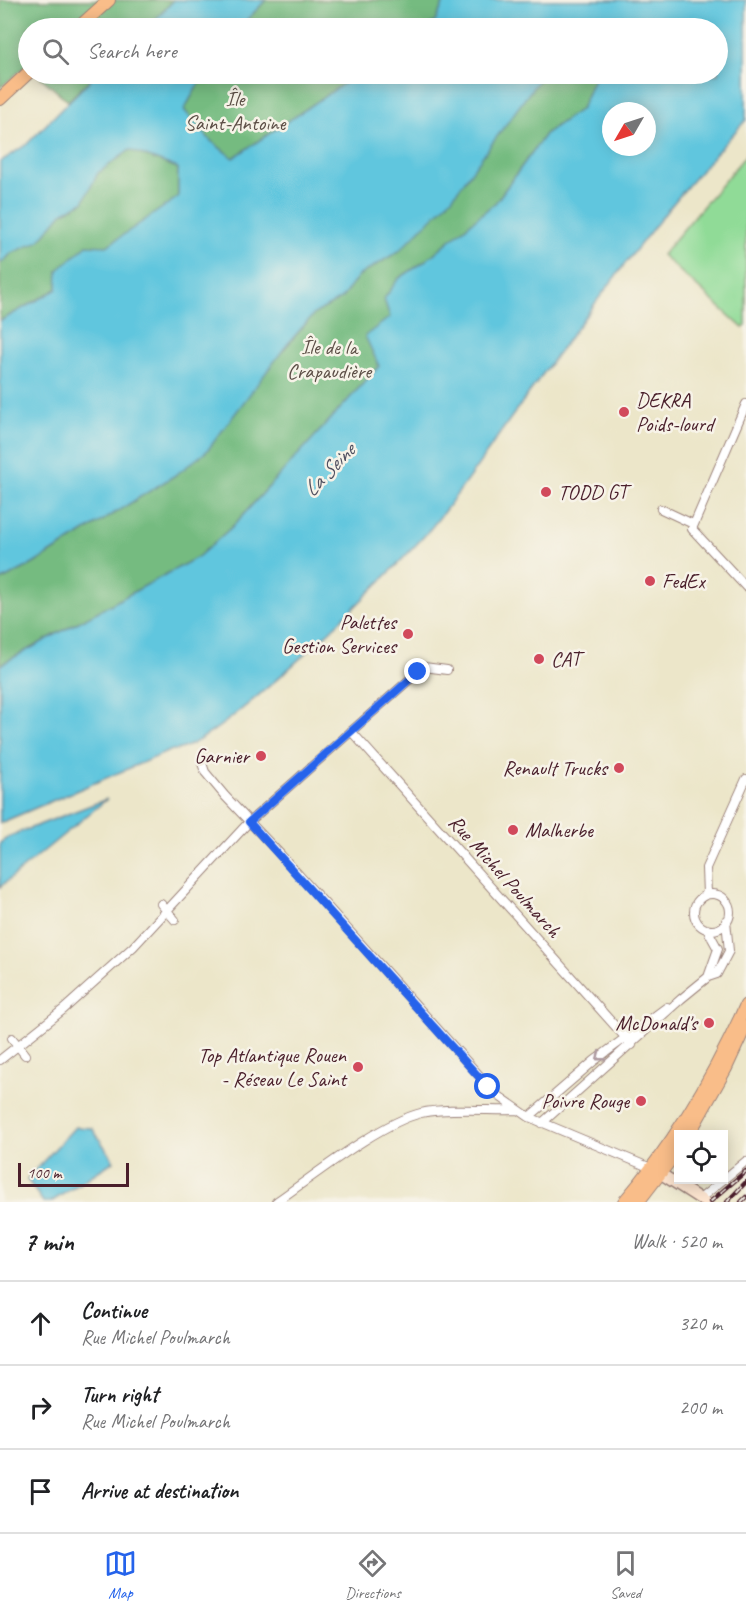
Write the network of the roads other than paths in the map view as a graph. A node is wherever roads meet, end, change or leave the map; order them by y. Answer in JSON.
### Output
{"nodes":[{"id":1,"x":109,"y":0,"type":"edge"},
{"id":2,"x":89,"y":18,"type":"edge"},
{"id":3,"x":18,"y":82,"type":"edge"},
{"id":4,"x":0,"y":99,"type":"edge"},
{"id":5,"x":746,"y":404,"type":"edge"},
{"id":6,"x":660,"y":510,"type":"dead end"},
{"id":7,"x":693,"y":524,"type":"junction"},
{"id":8,"x":746,"y":587,"type":"edge"},
{"id":9,"x":447,"y":670,"type":"dead end"},
{"id":10,"x":351,"y":731,"type":"junction"},
{"id":11,"x":202,"y":763,"type":"dead end"},
{"id":12,"x":746,"y":779,"type":"edge"},
{"id":13,"x":249,"y":822,"type":"junction"},
{"id":14,"x":707,"y":894,"type":"junction"},
{"id":15,"x":161,"y":904,"type":"dead end"},
{"id":16,"x":168,"y":912,"type":"junction"},
{"id":17,"x":175,"y":921,"type":"dead end"},
{"id":18,"x":726,"y":921,"type":"junction"},
{"id":19,"x":707,"y":929,"type":"junction"},
{"id":20,"x":708,"y":977,"type":"junction"},
{"id":21,"x":681,"y":999,"type":"junction"},
{"id":22,"x":746,"y":1005,"type":"edge"},
{"id":23,"x":746,"y":1025,"type":"edge"},
{"id":24,"x":12,"y":1038,"type":"dead end"},
{"id":25,"x":625,"y":1038,"type":"junction"},
{"id":26,"x":632,"y":1045,"type":"junction"},
{"id":27,"x":19,"y":1046,"type":"junction"},
{"id":28,"x":25,"y":1055,"type":"dead end"},
{"id":29,"x":0,"y":1060,"type":"edge"},
{"id":30,"x":518,"y":1110,"type":"junction"},
{"id":31,"x":529,"y":1117,"type":"junction"},
{"id":32,"x":542,"y":1123,"type":"junction"},
{"id":33,"x":691,"y":1130,"type":"edge"},
{"id":34,"x":674,"y":1154,"type":"edge"},
{"id":35,"x":746,"y":1161,"type":"edge"},
{"id":36,"x":656,"y":1171,"type":"junction"},
{"id":37,"x":703,"y":1200,"type":"edge"},
{"id":38,"x":276,"y":1202,"type":"edge"},
{"id":39,"x":624,"y":1202,"type":"edge"},
{"id":40,"x":638,"y":1202,"type":"edge"}],
"edges":[{"from":1,"to":2,"type":"main road"},
{"from":3,"to":4,"type":"main road"},
{"from":5,"to":7,"type":"street"},
{"from":6,"to":7,"type":"street"},
{"from":7,"to":8,"type":"street"},
{"from":9,"to":10,"type":"street"},
{"from":10,"to":13,"type":"street"},
{"from":10,"to":25,"type":"street","name":"Rue Michel Poulmarch"},
{"from":11,"to":13,"type":"street"},
{"from":12,"to":14,"type":"street"},
{"from":13,"to":16,"type":"street"},
{"from":13,"to":30,"type":"street"},
{"from":14,"to":18,"type":"street"},
{"from":14,"to":19,"type":"street"},
{"from":15,"to":16,"type":"street"},
{"from":16,"to":17,"type":"street"},
{"from":16,"to":27,"type":"street"},
{"from":18,"to":19,"type":"street"},
{"from":18,"to":20,"type":"street"},
{"from":19,"to":20,"type":"street"},
{"from":20,"to":21,"type":"street"},
{"from":21,"to":25,"type":"street"},
{"from":21,"to":26,"type":"street"},
{"from":22,"to":36,"type":"main road"},
{"from":23,"to":33,"type":"main road"},
{"from":24,"to":27,"type":"street"},
{"from":25,"to":26,"type":"street","name":"Rue Michel Poulmarch"},
{"from":25,"to":31,"type":"street","one_way":true},
{"from":26,"to":32,"type":"street"},
{"from":27,"to":28,"type":"street"},
{"from":27,"to":29,"type":"street"},
{"from":30,"to":31,"type":"street"},
{"from":30,"to":38,"type":"street"},
{"from":31,"to":32,"type":"street"},
{"from":32,"to":36,"type":"street"},
{"from":34,"to":36,"type":"main road"},
{"from":35,"to":37,"type":"street"},
{"from":36,"to":37,"type":"street"},
{"from":36,"to":39,"type":"main road"},
{"from":36,"to":40,"type":"main road"}]}
